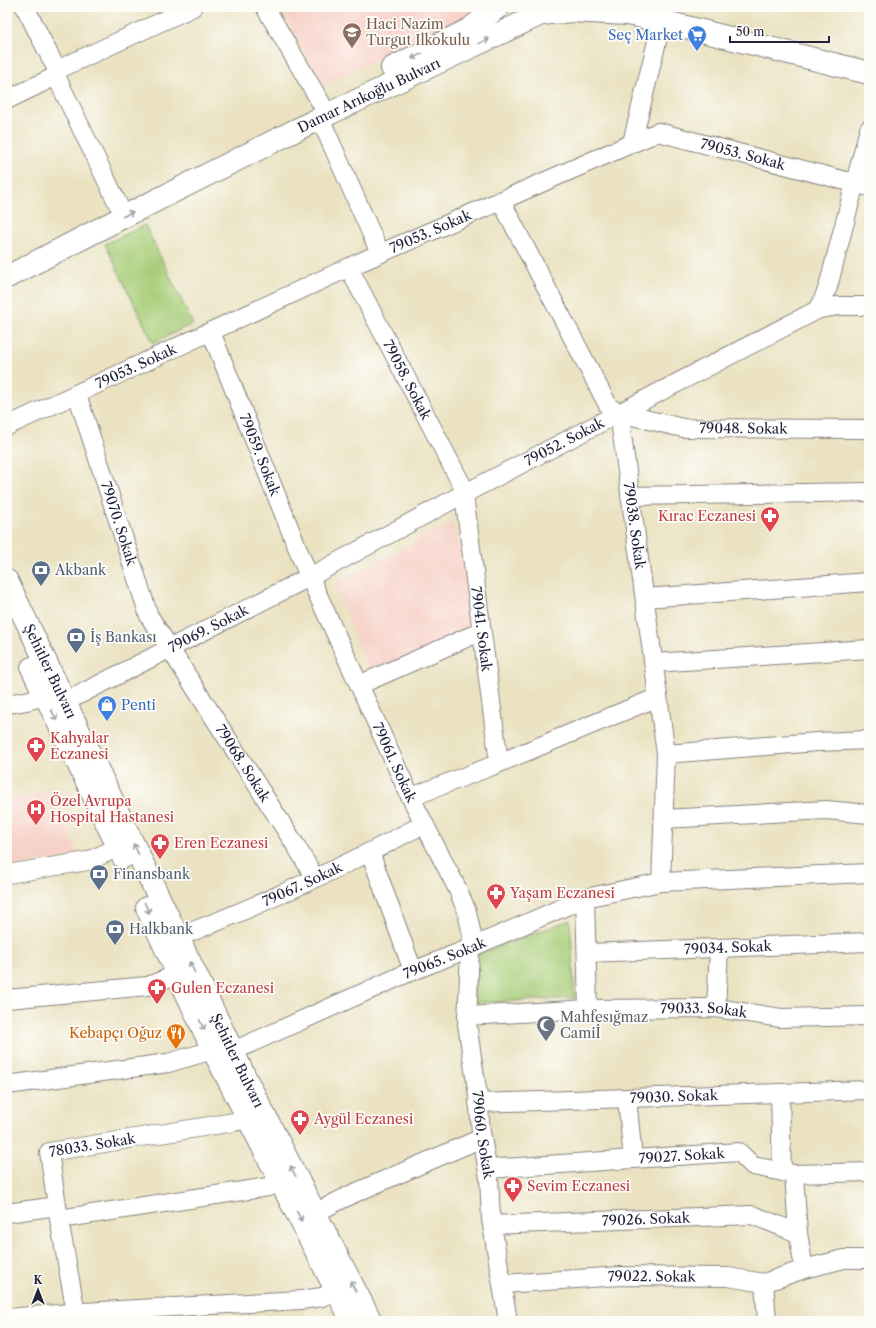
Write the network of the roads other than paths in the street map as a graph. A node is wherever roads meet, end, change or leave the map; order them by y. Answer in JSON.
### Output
{"nodes":[{"id":1,"x":25,"y":7,"type":"edge"},
{"id":2,"x":193,"y":7,"type":"edge"},
{"id":3,"x":265,"y":7,"type":"edge"},
{"id":4,"x":498,"y":7,"type":"edge"},
{"id":5,"x":514,"y":7,"type":"edge"},
{"id":6,"x":544,"y":10,"type":"edge"},
{"id":7,"x":662,"y":11,"type":"edge"},
{"id":8,"x":869,"y":60,"type":"edge"},
{"id":9,"x":57,"y":73,"type":"junction"},
{"id":10,"x":869,"y":73,"type":"edge"},
{"id":11,"x":7,"y":100,"type":"edge"},
{"id":12,"x":320,"y":111,"type":"junction"},
{"id":13,"x":869,"y":129,"type":"edge"},
{"id":14,"x":632,"y":143,"type":"junction"},
{"id":15,"x":862,"y":186,"type":"edge"},
{"id":16,"x":501,"y":201,"type":"junction"},
{"id":17,"x":118,"y":204,"type":"junction"},
{"id":18,"x":380,"y":253,"type":"junction"},
{"id":19,"x":7,"y":263,"type":"edge"},
{"id":20,"x":348,"y":268,"type":"junction"},
{"id":21,"x":7,"y":278,"type":"edge"},
{"id":22,"x":869,"y":306,"type":"edge"},
{"id":23,"x":820,"y":309,"type":"junction"},
{"id":24,"x":211,"y":332,"type":"junction"},
{"id":25,"x":77,"y":394,"type":"junction"},
{"id":26,"x":619,"y":413,"type":"junction"},
{"id":27,"x":7,"y":426,"type":"edge"},
{"id":28,"x":869,"y":429,"type":"edge"},
{"id":29,"x":869,"y":492,"type":"edge"},
{"id":30,"x":464,"y":494,"type":"junction"},
{"id":31,"x":630,"y":496,"type":"junction"},
{"id":32,"x":309,"y":577,"type":"junction"},
{"id":33,"x":7,"y":581,"type":"edge"},
{"id":34,"x":869,"y":582,"type":"edge"},
{"id":35,"x":645,"y":598,"type":"junction"},
{"id":36,"x":7,"y":616,"type":"edge"},
{"id":37,"x":482,"y":631,"type":"junction"},
{"id":38,"x":169,"y":648,"type":"junction"},
{"id":39,"x":869,"y":649,"type":"edge"},
{"id":40,"x":653,"y":662,"type":"junction"},
{"id":41,"x":359,"y":685,"type":"junction"},
{"id":42,"x":658,"y":697,"type":"junction"},
{"id":43,"x":55,"y":699,"type":"junction"},
{"id":44,"x":7,"y":704,"type":"edge"},
{"id":45,"x":869,"y":740,"type":"edge"},
{"id":46,"x":666,"y":754,"type":"junction"},
{"id":47,"x":499,"y":763,"type":"junction"},
{"id":48,"x":410,"y":796,"type":"junction"},
{"id":49,"x":869,"y":814,"type":"edge"},
{"id":50,"x":664,"y":819,"type":"junction"},
{"id":51,"x":424,"y":824,"type":"junction"},
{"id":52,"x":119,"y":847,"type":"junction"},
{"id":53,"x":370,"y":852,"type":"junction"},
{"id":54,"x":869,"y":873,"type":"edge"},
{"id":55,"x":7,"y":874,"type":"edge"},
{"id":56,"x":315,"y":878,"type":"junction"},
{"id":57,"x":661,"y":882,"type":"junction"},
{"id":58,"x":585,"y":898,"type":"junction"},
{"id":59,"x":178,"y":937,"type":"junction"},
{"id":60,"x":869,"y":942,"type":"edge"},
{"id":61,"x":470,"y":948,"type":"junction"},
{"id":62,"x":719,"y":949,"type":"junction"},
{"id":63,"x":587,"y":953,"type":"junction"},
{"id":64,"x":413,"y":971,"type":"junction"},
{"id":65,"x":178,"y":974,"type":"junction"},
{"id":66,"x":7,"y":999,"type":"edge"},
{"id":67,"x":716,"y":1008,"type":"junction"},
{"id":68,"x":588,"y":1009,"type":"junction"},
{"id":69,"x":467,"y":1016,"type":"junction"},
{"id":70,"x":869,"y":1016,"type":"edge"},
{"id":71,"x":223,"y":1051,"type":"junction"},
{"id":72,"x":7,"y":1085,"type":"edge"},
{"id":73,"x":869,"y":1090,"type":"edge"},
{"id":74,"x":780,"y":1094,"type":"junction"},
{"id":75,"x":627,"y":1098,"type":"junction"},
{"id":76,"x":478,"y":1104,"type":"junction"},
{"id":77,"x":249,"y":1118,"type":"junction"},
{"id":78,"x":482,"y":1138,"type":"junction"},
{"id":79,"x":633,"y":1159,"type":"junction"},
{"id":80,"x":488,"y":1169,"type":"junction"},
{"id":81,"x":869,"y":1172,"type":"edge"},
{"id":82,"x":788,"y":1173,"type":"junction"},
{"id":83,"x":281,"y":1182,"type":"junction"},
{"id":84,"x":58,"y":1212,"type":"junction"},
{"id":85,"x":7,"y":1213,"type":"edge"},
{"id":86,"x":315,"y":1214,"type":"junction"},
{"id":87,"x":492,"y":1225,"type":"junction"},
{"id":88,"x":798,"y":1233,"type":"junction"},
{"id":89,"x":869,"y":1259,"type":"edge"},
{"id":90,"x":804,"y":1269,"type":"junction"},
{"id":91,"x":502,"y":1284,"type":"junction"},
{"id":92,"x":764,"y":1284,"type":"junction"},
{"id":93,"x":336,"y":1290,"type":"junction"},
{"id":94,"x":76,"y":1313,"type":"junction"},
{"id":95,"x":167,"y":1314,"type":"edge"},
{"id":96,"x":7,"y":1318,"type":"edge"},
{"id":97,"x":352,"y":1321,"type":"edge"},
{"id":98,"x":371,"y":1321,"type":"edge"},
{"id":99,"x":508,"y":1321,"type":"edge"},
{"id":100,"x":767,"y":1321,"type":"edge"}],
"edges":[{"from":1,"to":9,"type":"street"},
{"from":2,"to":9,"type":"street"},
{"from":3,"to":12,"type":"street"},
{"from":4,"to":12,"type":"main road","name":"Damar Arıkoğlu Bulvarı","one_way":true},
{"from":5,"to":6,"type":"main road"},
{"from":6,"to":7,"type":"main road","name":"Damar Arıkoğlu Bulvarı"},
{"from":12,"to":6,"type":"main road","name":"Damar Arıkoğlu Bulvarı","one_way":true},
{"from":7,"to":8,"type":"main road","name":"Damar Arıkoğlu Bulvarı"},
{"from":7,"to":10,"type":"main road","name":"Damar Arıkoğlu Bulvarı"},
{"from":7,"to":14,"type":"street"},
{"from":9,"to":11,"type":"street"},
{"from":9,"to":17,"type":"street"},
{"from":12,"to":17,"type":"main road","name":"Damar Arıkoğlu Bulvarı"},
{"from":12,"to":18,"type":"street"},
{"from":21,"to":12,"type":"main road","name":"Damar Arıkoğlu Bulvarı","one_way":true},
{"from":13,"to":15,"type":"street"},
{"from":14,"to":15,"type":"street","name":"79053. Sokak"},
{"from":14,"to":16,"type":"street","name":"79053. Sokak"},
{"from":15,"to":23,"type":"street"},
{"from":16,"to":18,"type":"street","name":"79053. Sokak"},
{"from":16,"to":26,"type":"street"},
{"from":17,"to":19,"type":"main road","name":"Damar Arıkoğlu Bulvarı"},
{"from":18,"to":20,"type":"street","name":"79053. Sokak"},
{"from":20,"to":24,"type":"street","name":"79053. Sokak"},
{"from":20,"to":30,"type":"street","name":"79058. Sokak"},
{"from":22,"to":23,"type":"street","name":"79052. Sokak"},
{"from":23,"to":26,"type":"street","name":"79052. Sokak"},
{"from":24,"to":25,"type":"street","name":"79053. Sokak"},
{"from":24,"to":32,"type":"street","name":"79059. Sokak"},
{"from":25,"to":27,"type":"street","name":"79053. Sokak"},
{"from":25,"to":38,"type":"street","name":"79070. Sokak"},
{"from":26,"to":28,"type":"street","name":"79048. Sokak"},
{"from":26,"to":30,"type":"street","name":"79052. Sokak"},
{"from":26,"to":31,"type":"street","name":"79038. Sokak"},
{"from":29,"to":31,"type":"street"},
{"from":30,"to":32,"type":"street","name":"79052. Sokak"},
{"from":30,"to":37,"type":"street","name":"79041. Sokak"},
{"from":31,"to":35,"type":"street","name":"79038. Sokak"},
{"from":32,"to":38,"type":"street","name":"79069. Sokak"},
{"from":32,"to":41,"type":"street","name":"79061. Sokak"},
{"from":33,"to":43,"type":"main road","name":"Şehitler Bulvarı"},
{"from":34,"to":35,"type":"street"},
{"from":35,"to":40,"type":"street","name":"79038. Sokak"},
{"from":36,"to":43,"type":"main road","name":"Şehitler Bulvarı"},
{"from":37,"to":41,"type":"street"},
{"from":37,"to":47,"type":"street","name":"79041. Sokak"},
{"from":38,"to":43,"type":"street","name":"79069. Sokak"},
{"from":38,"to":56,"type":"street","name":"79068. Sokak"},
{"from":39,"to":40,"type":"street"},
{"from":40,"to":42,"type":"street","name":"79038. Sokak"},
{"from":41,"to":48,"type":"street","name":"79061. Sokak"},
{"from":42,"to":46,"type":"street","name":"79038. Sokak"},
{"from":42,"to":47,"type":"street"},
{"from":43,"to":44,"type":"street","name":"79069. Sokak"},
{"from":43,"to":52,"type":"main road","name":"Şehitler Bulvarı","one_way":true},
{"from":59,"to":43,"type":"main road","name":"Şehitler Bulvarı","one_way":true},
{"from":45,"to":46,"type":"street"},
{"from":46,"to":50,"type":"street","name":"79038. Sokak"},
{"from":47,"to":48,"type":"street"},
{"from":48,"to":51,"type":"street","name":"79061. Sokak"},
{"from":49,"to":50,"type":"street"},
{"from":50,"to":57,"type":"street","name":"79038. Sokak"},
{"from":51,"to":53,"type":"street","name":"79067. Sokak"},
{"from":51,"to":61,"type":"street","name":"79061. Sokak"},
{"from":52,"to":55,"type":"street"},
{"from":52,"to":65,"type":"main road","name":"Şehitler Bulvarı","one_way":true},
{"from":53,"to":56,"type":"street","name":"79067. Sokak"},
{"from":53,"to":64,"type":"street"},
{"from":54,"to":57,"type":"street","name":"79065. Sokak"},
{"from":56,"to":59,"type":"street","name":"79067. Sokak"},
{"from":57,"to":58,"type":"street","name":"79065. Sokak"},
{"from":58,"to":61,"type":"street","name":"79065. Sokak"},
{"from":58,"to":63,"type":"street"},
{"from":71,"to":59,"type":"main road","name":"Şehitler Bulvarı","one_way":true},
{"from":60,"to":62,"type":"street","name":"79034. Sokak"},
{"from":61,"to":64,"type":"street","name":"79065. Sokak"},
{"from":61,"to":69,"type":"street","name":"79060. Sokak"},
{"from":62,"to":63,"type":"street","name":"79034. Sokak"},
{"from":62,"to":67,"type":"street"},
{"from":63,"to":68,"type":"street"},
{"from":64,"to":71,"type":"street","name":"79065. Sokak"},
{"from":65,"to":66,"type":"street"},
{"from":65,"to":71,"type":"main road","name":"Şehitler Bulvarı","one_way":true},
{"from":67,"to":68,"type":"street","name":"79033. Sokak"},
{"from":67,"to":70,"type":"street","name":"79033. Sokak"},
{"from":68,"to":69,"type":"street","name":"79033. Sokak"},
{"from":69,"to":76,"type":"street","name":"79060. Sokak"},
{"from":71,"to":72,"type":"street","name":"79065. Sokak"},
{"from":71,"to":77,"type":"main road","name":"Şehitler Bulvarı"},
{"from":86,"to":71,"type":"main road","name":"Şehitler Bulvarı","one_way":true},
{"from":73,"to":74,"type":"street","name":"79030. Sokak"},
{"from":74,"to":75,"type":"street","name":"79030. Sokak"},
{"from":74,"to":82,"type":"street"},
{"from":75,"to":76,"type":"street","name":"79030. Sokak"},
{"from":75,"to":79,"type":"street"},
{"from":76,"to":78,"type":"street","name":"79060. Sokak"},
{"from":77,"to":83,"type":"main road","name":"Şehitler Bulvarı"},
{"from":77,"to":84,"type":"street","name":"78033. Sokak"},
{"from":78,"to":80,"type":"street","name":"79060. Sokak"},
{"from":78,"to":86,"type":"street"},
{"from":79,"to":80,"type":"street","name":"79027. Sokak"},
{"from":79,"to":82,"type":"street","name":"79027. Sokak"},
{"from":80,"to":87,"type":"street","name":"79060. Sokak"},
{"from":81,"to":82,"type":"street","name":"79027. Sokak"},
{"from":82,"to":88,"type":"street"},
{"from":83,"to":84,"type":"street"},
{"from":83,"to":93,"type":"main road","name":"Şehitler Bulvarı","one_way":true},
{"from":84,"to":85,"type":"street"},
{"from":84,"to":94,"type":"street","name":"78033. Sokak"},
{"from":98,"to":86,"type":"main road","name":"Şehitler Bulvarı","one_way":true},
{"from":87,"to":88,"type":"street","name":"79026. Sokak"},
{"from":87,"to":91,"type":"street","name":"79060. Sokak"},
{"from":88,"to":90,"type":"street"},
{"from":89,"to":90,"type":"street"},
{"from":90,"to":92,"type":"street"},
{"from":91,"to":92,"type":"street","name":"79022. Sokak"},
{"from":91,"to":99,"type":"street","name":"79060. Sokak"},
{"from":92,"to":100,"type":"street"},
{"from":93,"to":95,"type":"street"},
{"from":93,"to":97,"type":"main road","name":"Şehitler Bulvarı"},
{"from":94,"to":95,"type":"street"},
{"from":94,"to":96,"type":"street"}]}
